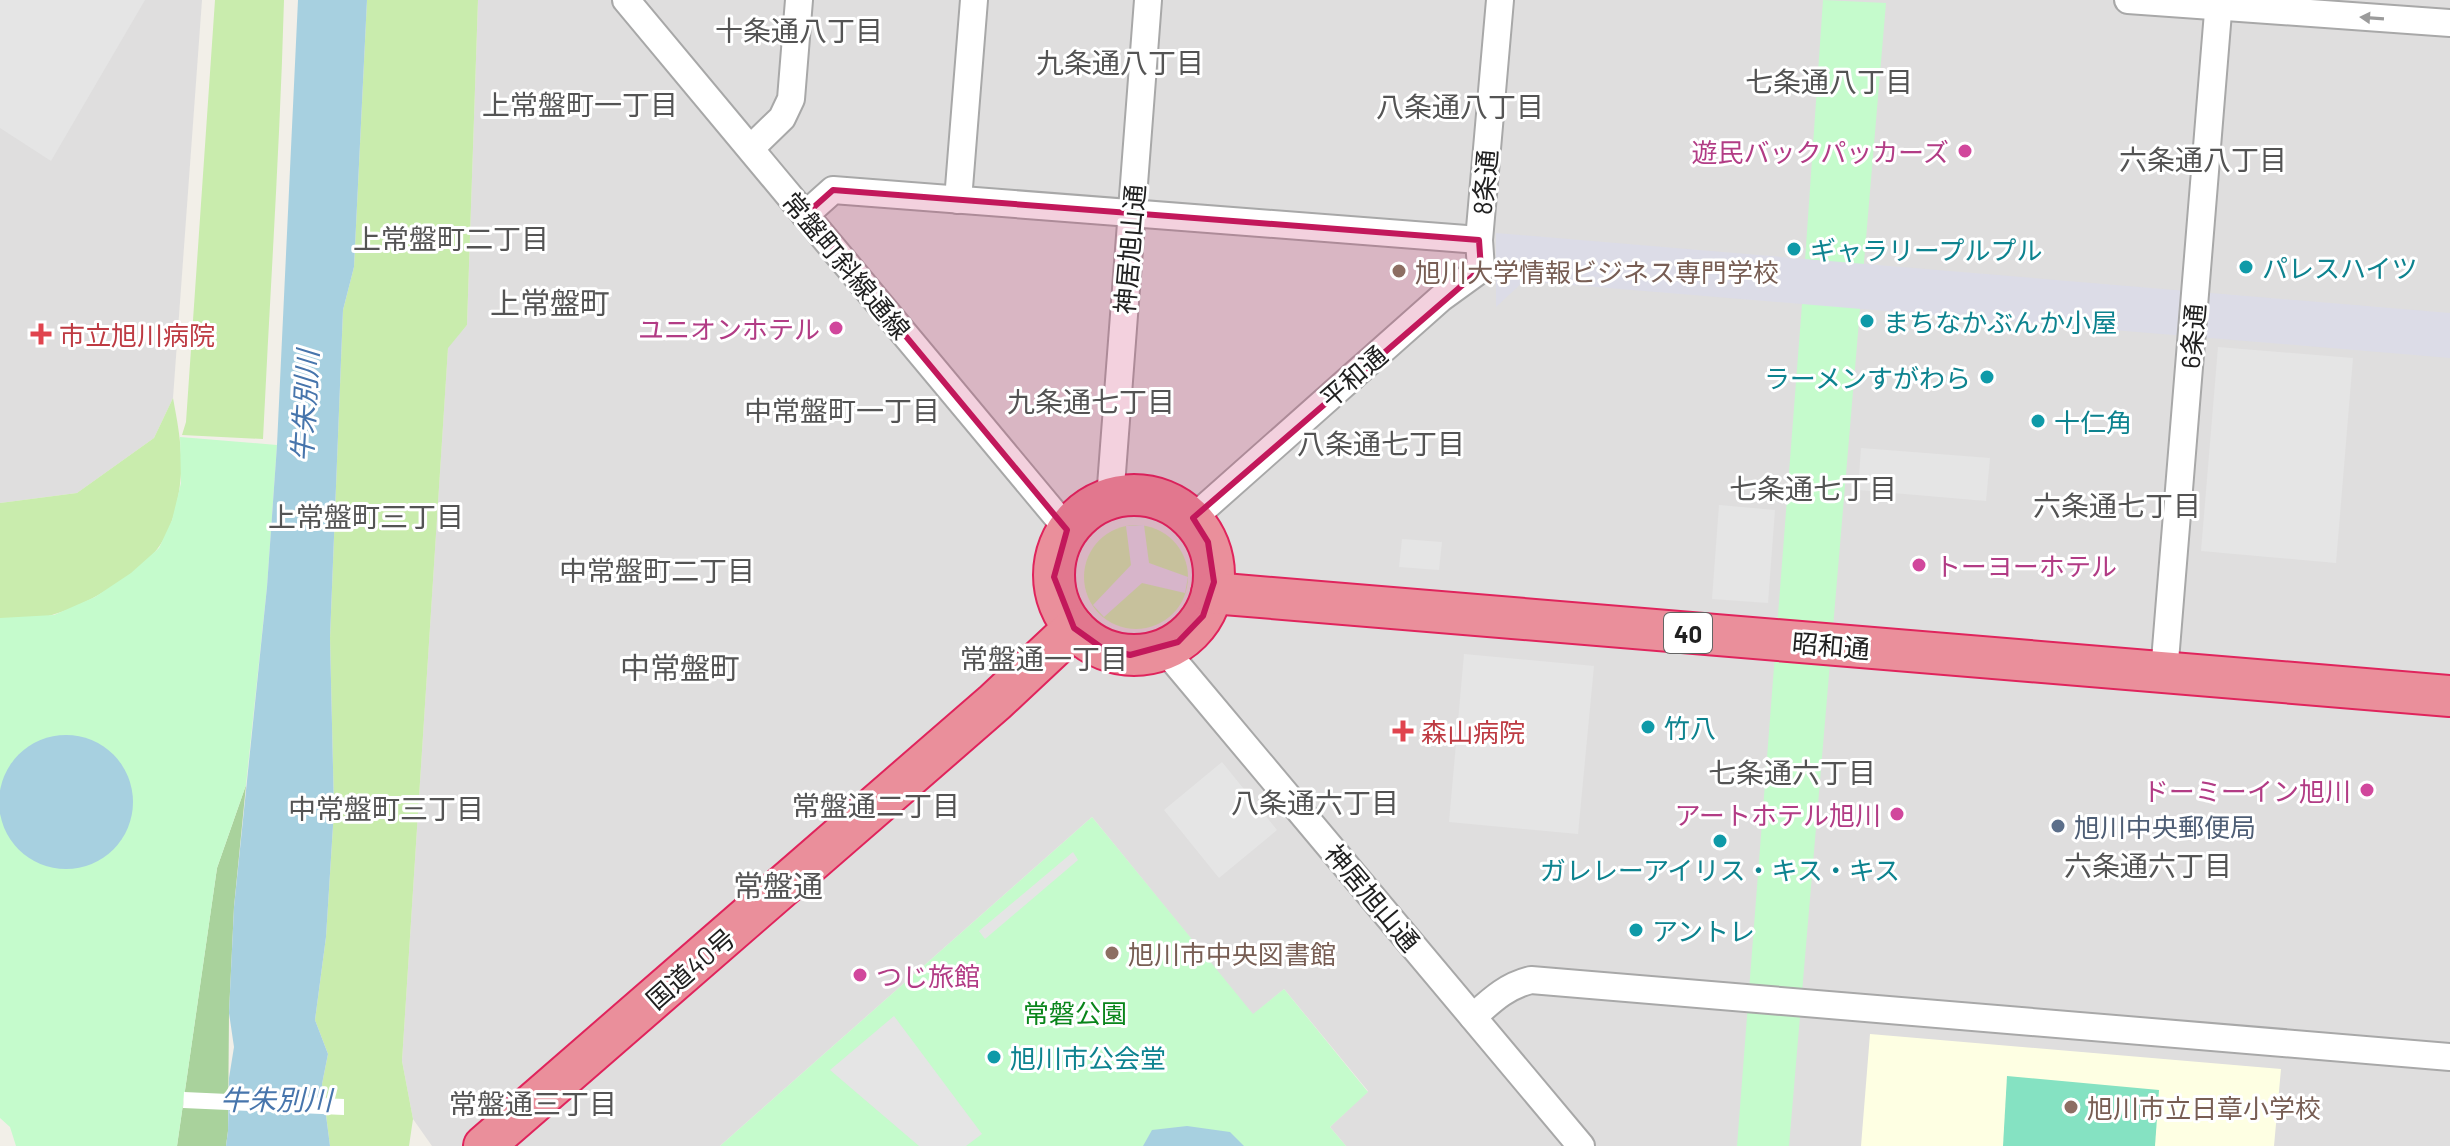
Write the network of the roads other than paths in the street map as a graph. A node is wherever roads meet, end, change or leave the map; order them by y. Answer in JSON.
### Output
{"nodes":[{"id":1,"x":626,"y":0,"type":"edge"},
{"id":2,"x":799,"y":0,"type":"edge"},
{"id":3,"x":974,"y":0,"type":"edge"},
{"id":4,"x":1148,"y":0,"type":"edge"},
{"id":5,"x":1500,"y":0,"type":"edge"},
{"id":6,"x":2128,"y":0,"type":"edge"},
{"id":7,"x":2219,"y":3,"type":"edge"},
{"id":8,"x":2450,"y":23,"type":"edge"},
{"id":9,"x":751,"y":148,"type":"junction"},
{"id":10,"x":958,"y":200,"type":"junction"},
{"id":11,"x":1131,"y":213,"type":"junction"},
{"id":12,"x":805,"y":215,"type":"junction"},
{"id":13,"x":1479,"y":240,"type":"junction"},
{"id":14,"x":1481,"y":269,"type":"joint"},
{"id":15,"x":1110,"y":499,"type":"junction"},
{"id":16,"x":1192,"y":519,"type":"junction"},
{"id":17,"x":1068,"y":530,"type":"junction"},
{"id":18,"x":1212,"y":593,"type":"junction"},
{"id":19,"x":1074,"y":628,"type":"junction"},
{"id":20,"x":1164,"y":649,"type":"junction"},
{"id":21,"x":2164,"y":673,"type":"junction"},
{"id":22,"x":2450,"y":696,"type":"edge"},
{"id":23,"x":1473,"y":1017,"type":"junction"},
{"id":24,"x":2450,"y":1057,"type":"edge"},
{"id":25,"x":484,"y":1146,"type":"edge"},
{"id":26,"x":1581,"y":1146,"type":"edge"}],
"edges":[{"from":1,"to":9,"type":"street","name":"常盤町斜線通線"},
{"from":2,"to":9,"type":"street"},
{"from":3,"to":10,"type":"street"},
{"from":4,"to":11,"type":"street","name":"神居旭山通"},
{"from":5,"to":13,"type":"street","name":"8条通"},
{"from":6,"to":7,"type":"street"},
{"from":8,"to":7,"type":"street","one_way":true},
{"from":7,"to":21,"type":"street","name":"6条通"},
{"from":9,"to":12,"type":"street","name":"常盤町斜線通線"},
{"from":10,"to":11,"type":"street"},
{"from":10,"to":12,"type":"street"},
{"from":11,"to":13,"type":"street"},
{"from":11,"to":15,"type":"street","name":"神居旭山通"},
{"from":12,"to":17,"type":"street","name":"常盤町斜線通線"},
{"from":13,"to":14,"type":"street","name":"8条通"},
{"from":14,"to":16,"type":"street","name":"平和通"},
{"from":15,"to":16,"type":"highway"},
{"from":15,"to":17,"type":"highway"},
{"from":16,"to":18,"type":"highway"},
{"from":17,"to":19,"type":"highway"},
{"from":18,"to":20,"type":"highway"},
{"from":18,"to":21,"type":"highway","name":"昭和通","number":"40"},
{"from":19,"to":20,"type":"highway"},
{"from":19,"to":25,"type":"highway","name":"国道40号"},
{"from":20,"to":23,"type":"street","name":"神居旭山通"},
{"from":21,"to":22,"type":"highway","name":"昭和通","number":"40"},
{"from":23,"to":24,"type":"street"},
{"from":23,"to":26,"type":"street","name":"神居旭山通"}]}
